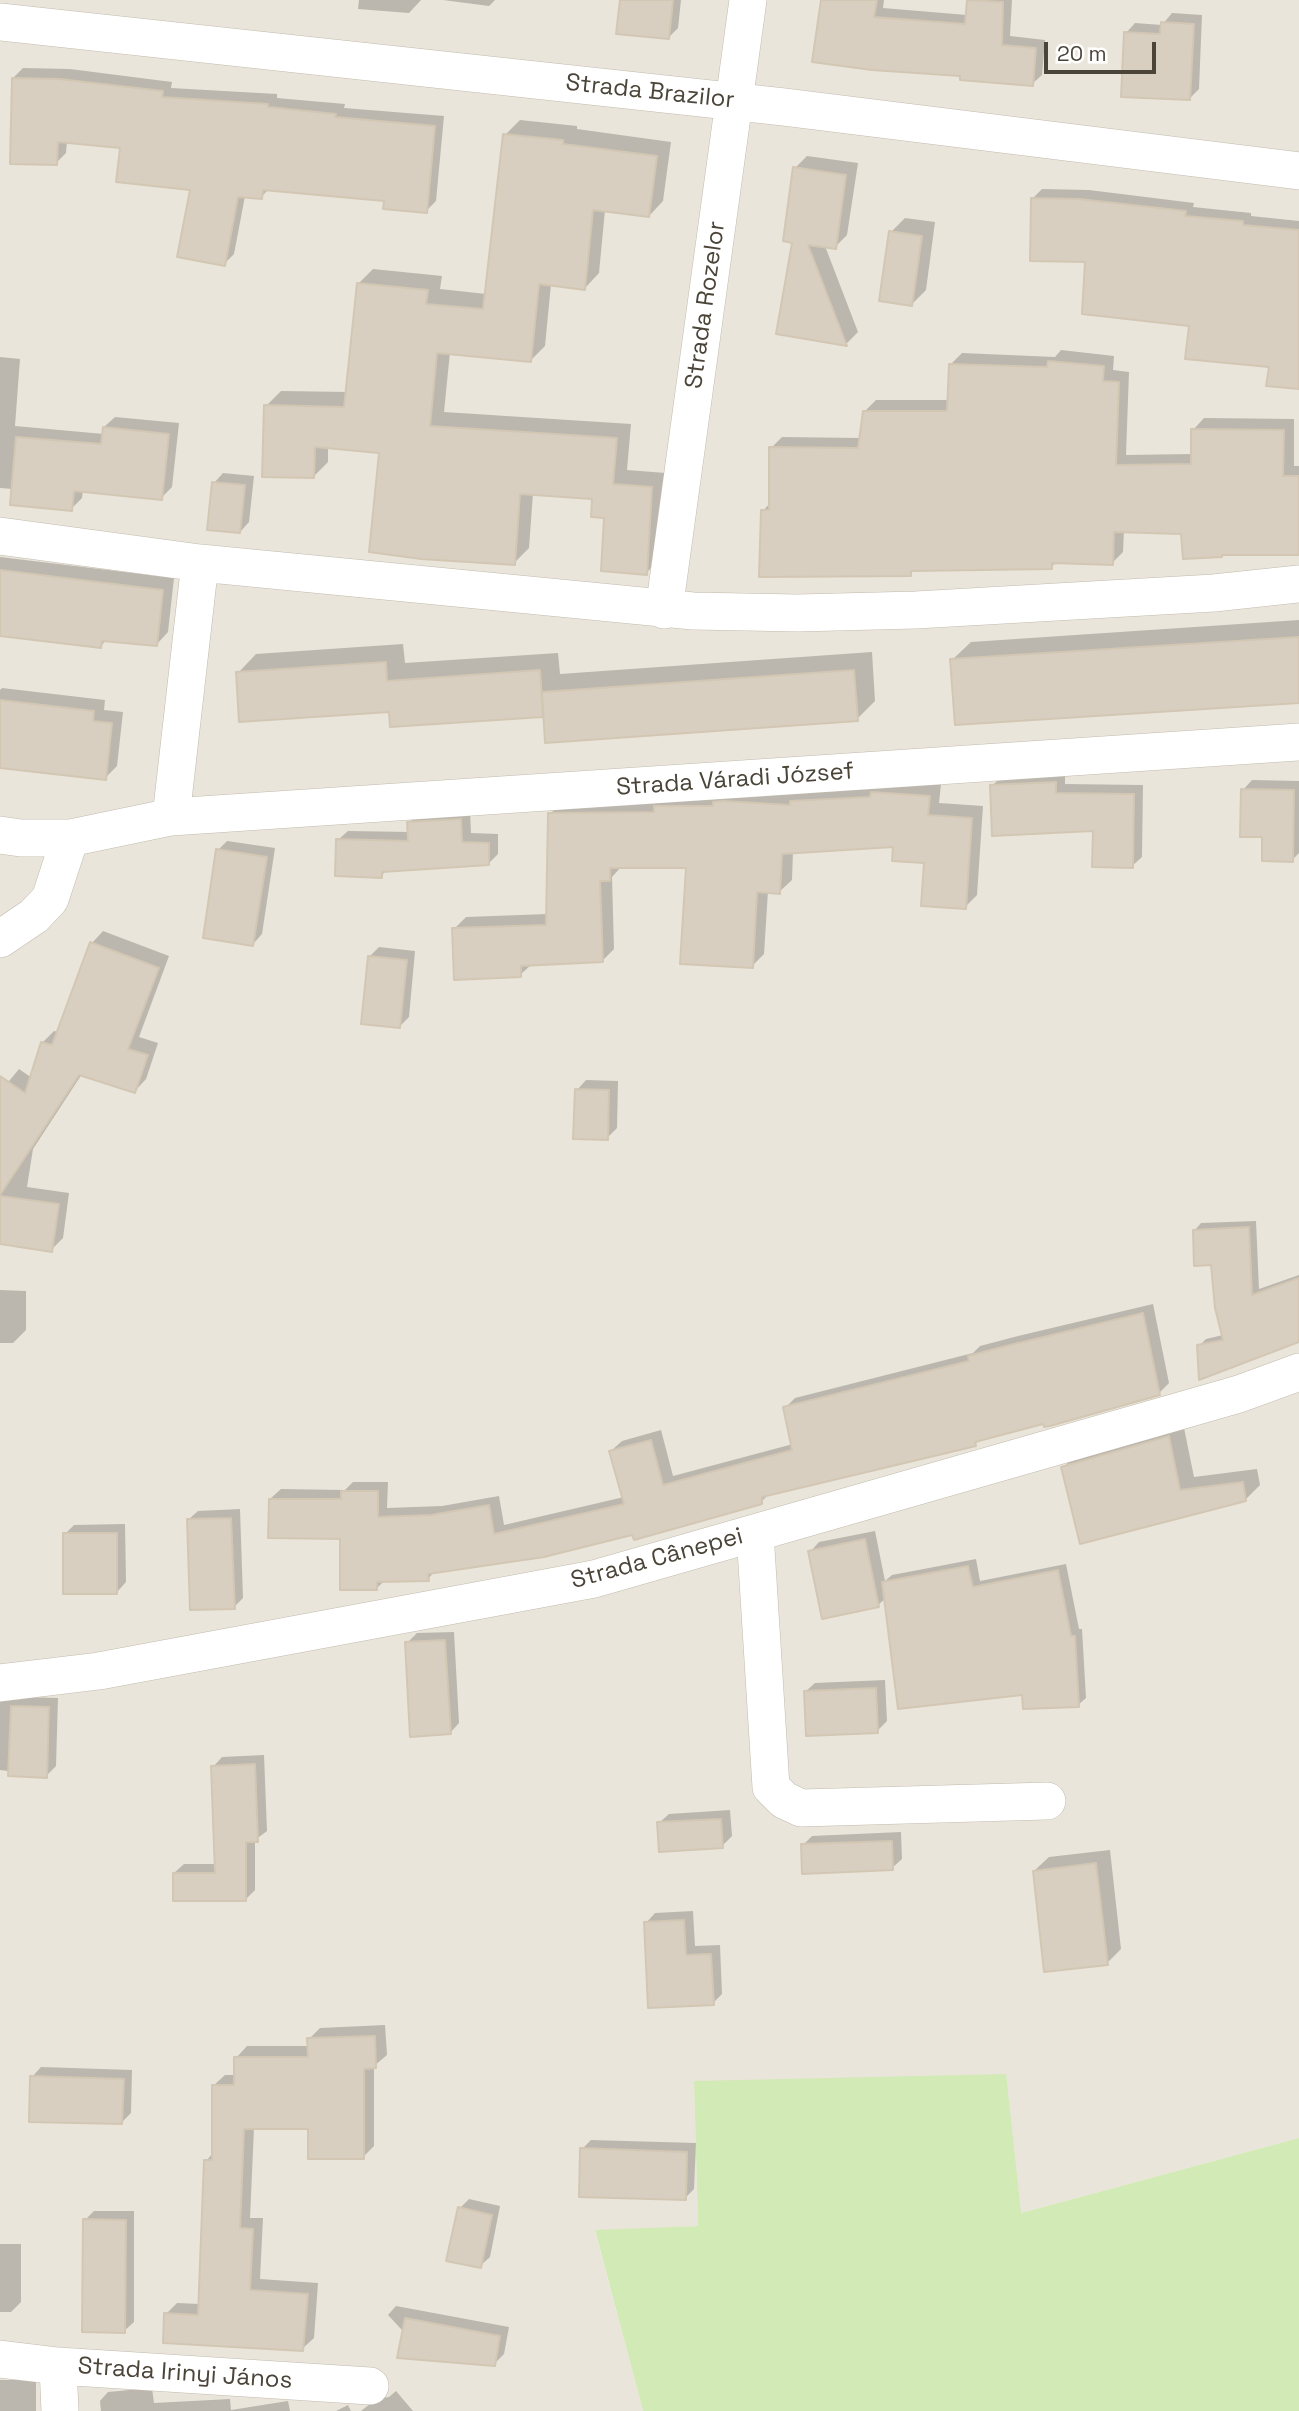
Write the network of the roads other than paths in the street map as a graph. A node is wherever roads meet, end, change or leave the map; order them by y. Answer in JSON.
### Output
{"nodes":[{"id":1,"x":748,"y":0,"type":"edge"},
{"id":2,"x":0,"y":22,"type":"edge"},
{"id":3,"x":734,"y":102,"type":"junction"},
{"id":4,"x":1299,"y":171,"type":"edge"},
{"id":5,"x":0,"y":536,"type":"edge"},
{"id":6,"x":200,"y":563,"type":"junction"},
{"id":7,"x":1299,"y":584,"type":"edge"},
{"id":8,"x":664,"y":610,"type":"junction"},
{"id":9,"x":1299,"y":742,"type":"edge"},
{"id":10,"x":171,"y":817,"type":"junction"},
{"id":11,"x":0,"y":835,"type":"edge"},
{"id":12,"x":70,"y":838,"type":"junction"},
{"id":13,"x":0,"y":939,"type":"edge"},
{"id":14,"x":1299,"y":1371,"type":"edge"},
{"id":15,"x":755,"y":1533,"type":"junction"},
{"id":16,"x":0,"y":1683,"type":"edge"},
{"id":17,"x":1046,"y":1801,"type":"dead end"},
{"id":18,"x":0,"y":2359,"type":"edge"},
{"id":19,"x":58,"y":2366,"type":"junction"},
{"id":20,"x":370,"y":2386,"type":"dead end"},
{"id":21,"x":60,"y":2411,"type":"edge"}],
"edges":[{"from":1,"to":3,"type":"street","name":"Strada Rozelor"},
{"from":2,"to":3,"type":"street","name":"Strada Brazilor"},
{"from":3,"to":4,"type":"street","name":"Strada Brazilor"},
{"from":3,"to":8,"type":"street","name":"Strada Rozelor"},
{"from":5,"to":6,"type":"street"},
{"from":6,"to":8,"type":"street"},
{"from":6,"to":10,"type":"street"},
{"from":7,"to":8,"type":"street"},
{"from":9,"to":10,"type":"street","name":"Strada Váradi József"},
{"from":10,"to":12,"type":"street","name":"Strada Váradi József"},
{"from":11,"to":12,"type":"street","name":"Strada Váradi József"},
{"from":12,"to":13,"type":"street"},
{"from":14,"to":15,"type":"street","name":"Strada Cânepei"},
{"from":15,"to":16,"type":"street","name":"Strada Cânepei"},
{"from":15,"to":17,"type":"street"},
{"from":18,"to":19,"type":"street","name":"Strada Irinyi János"},
{"from":19,"to":20,"type":"street","name":"Strada Irinyi János"},
{"from":19,"to":21,"type":"street"}]}
